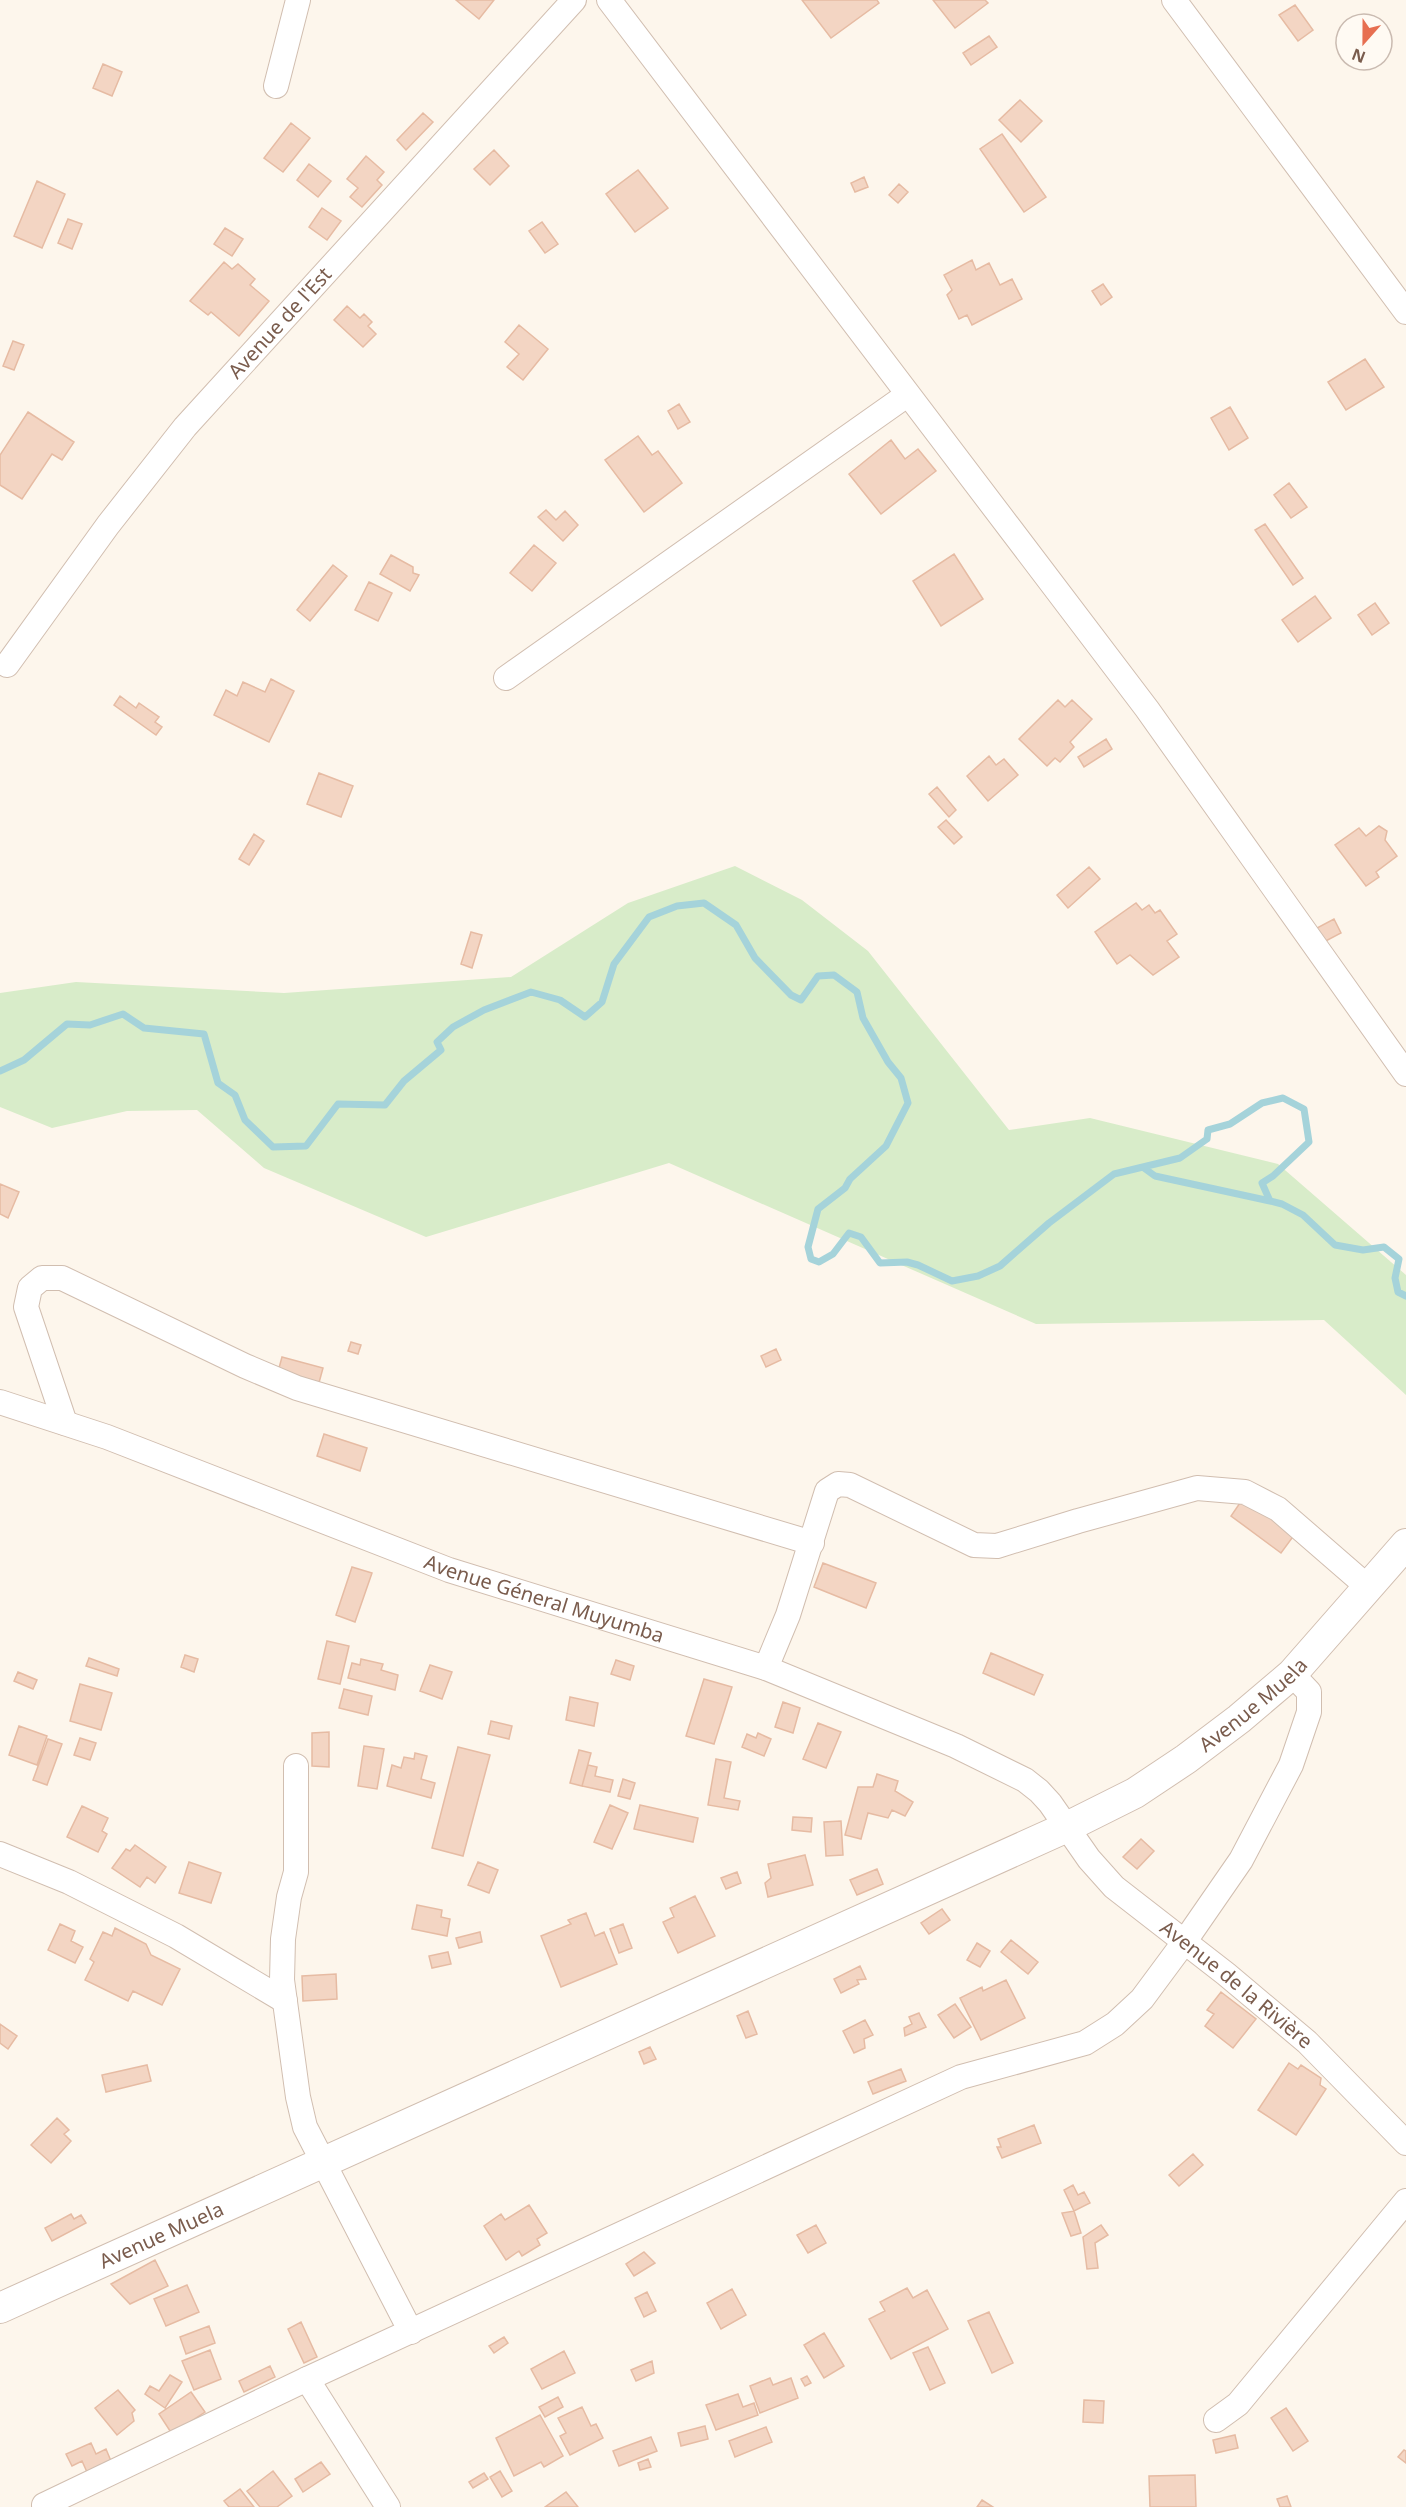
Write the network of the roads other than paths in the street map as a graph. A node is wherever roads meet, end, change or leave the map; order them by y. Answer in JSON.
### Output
{"nodes":[{"id":1,"x":298,"y":0,"type":"edge"},
{"id":2,"x":574,"y":0,"type":"edge"},
{"id":3,"x":609,"y":0,"type":"edge"},
{"id":4,"x":1173,"y":0,"type":"edge"},
{"id":5,"x":276,"y":86,"type":"dead end"},
{"id":6,"x":1406,"y":312,"type":"edge"},
{"id":7,"x":907,"y":395,"type":"junction"},
{"id":8,"x":7,"y":665,"type":"dead end"},
{"id":9,"x":506,"y":678,"type":"dead end"},
{"id":10,"x":1406,"y":1074,"type":"edge"},
{"id":11,"x":0,"y":1402,"type":"edge"},
{"id":12,"x":65,"y":1423,"type":"junction"},
{"id":13,"x":812,"y":1543,"type":"junction"},
{"id":14,"x":1406,"y":1544,"type":"edge"},
{"id":15,"x":1369,"y":1588,"type":"junction"},
{"id":16,"x":766,"y":1668,"type":"junction"},
{"id":17,"x":1292,"y":1674,"type":"junction"},
{"id":18,"x":296,"y":1766,"type":"dead end"},
{"id":19,"x":1067,"y":1827,"type":"junction"},
{"id":20,"x":0,"y":1854,"type":"edge"},
{"id":21,"x":1185,"y":1941,"type":"junction"},
{"id":22,"x":285,"y":2001,"type":"junction"},
{"id":23,"x":1406,"y":2144,"type":"edge"},
{"id":24,"x":322,"y":2162,"type":"junction"},
{"id":25,"x":1406,"y":2201,"type":"edge"},
{"id":26,"x":0,"y":2308,"type":"edge"},
{"id":27,"x":411,"y":2332,"type":"junction"},
{"id":28,"x":307,"y":2379,"type":"junction"},
{"id":29,"x":1216,"y":2420,"type":"dead end"},
{"id":30,"x":44,"y":2505,"type":"dead end"},
{"id":31,"x":388,"y":2507,"type":"edge"}],
"edges":[{"from":1,"to":5,"type":"street"},
{"from":2,"to":8,"type":"street","name":"Avenue de l'Est"},
{"from":3,"to":7,"type":"street"},
{"from":4,"to":6,"type":"street"},
{"from":7,"to":9,"type":"street"},
{"from":7,"to":10,"type":"street"},
{"from":11,"to":12,"type":"street","name":"Avenue Géneral Muyumba"},
{"from":12,"to":13,"type":"street"},
{"from":12,"to":16,"type":"street","name":"Avenue Géneral Muyumba"},
{"from":13,"to":15,"type":"street"},
{"from":13,"to":16,"type":"street"},
{"from":14,"to":15,"type":"street","name":"Avenue Muela"},
{"from":15,"to":17,"type":"street","name":"Avenue Muela"},
{"from":16,"to":19,"type":"street","name":"Avenue Géneral Muyumba"},
{"from":17,"to":19,"type":"street","name":"Avenue Muela"},
{"from":17,"to":21,"type":"street"},
{"from":18,"to":22,"type":"street"},
{"from":19,"to":21,"type":"street","name":"Avenue de la Rivière"},
{"from":19,"to":24,"type":"street","name":"Avenue Muela"},
{"from":20,"to":22,"type":"street"},
{"from":21,"to":23,"type":"street","name":"Avenue de la Rivière"},
{"from":21,"to":27,"type":"street"},
{"from":22,"to":24,"type":"street"},
{"from":24,"to":26,"type":"street","name":"Avenue Muela"},
{"from":24,"to":27,"type":"street"},
{"from":25,"to":29,"type":"street"},
{"from":27,"to":28,"type":"street"},
{"from":28,"to":30,"type":"street"},
{"from":28,"to":31,"type":"street"}]}
